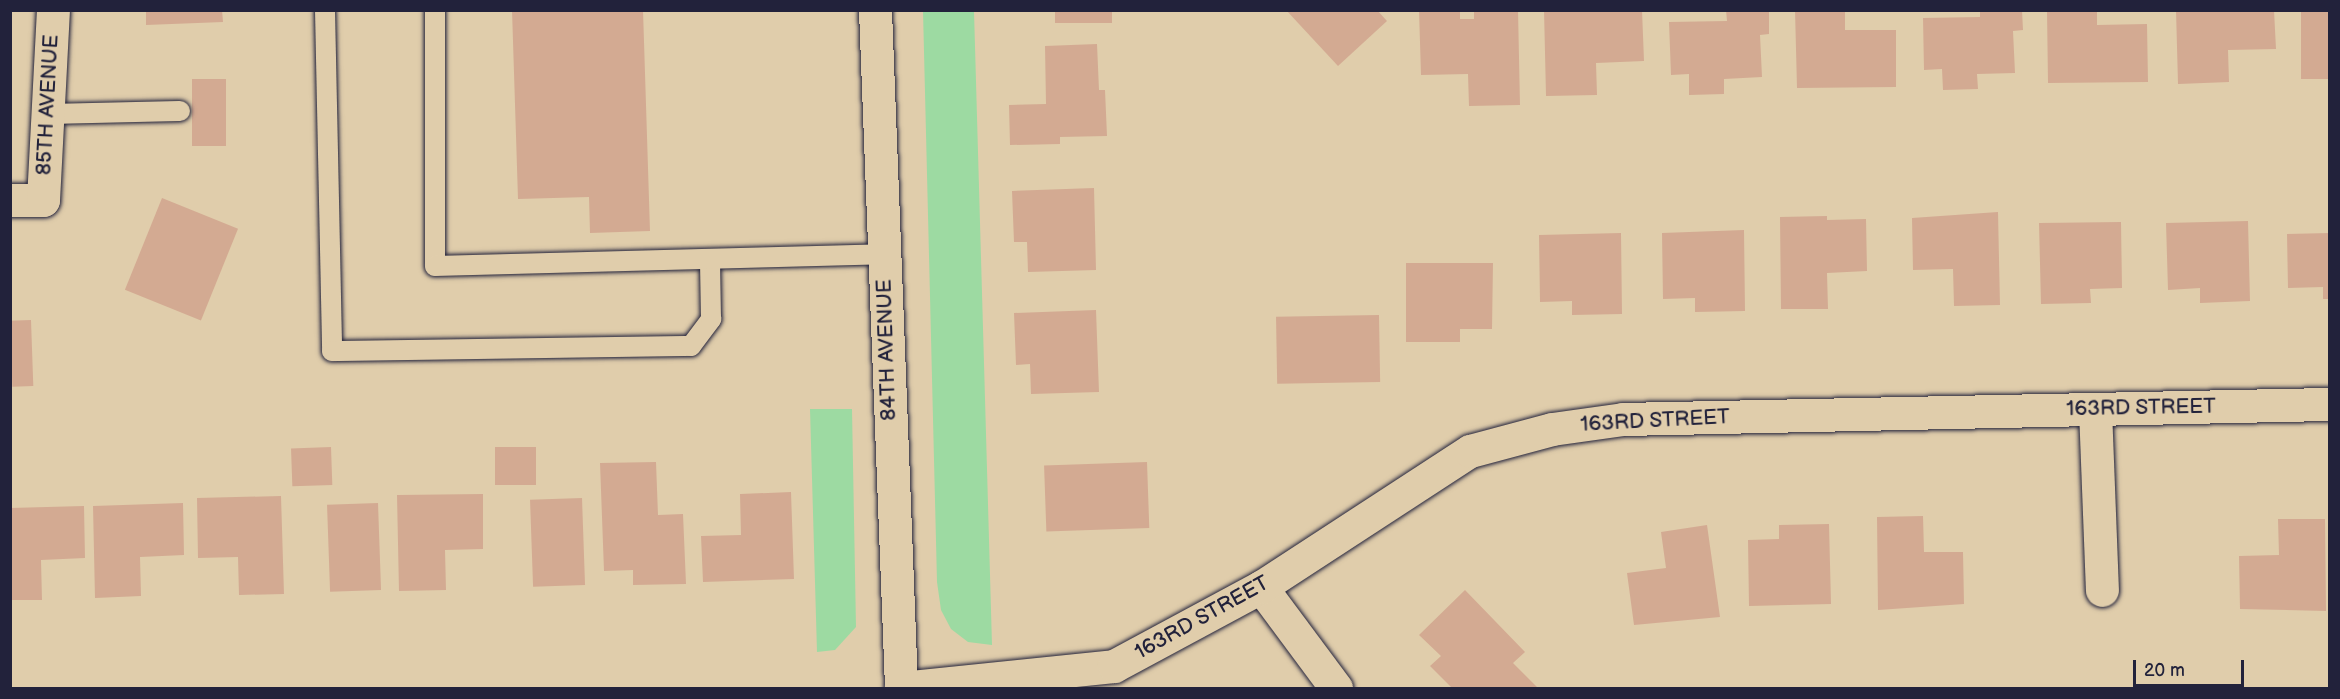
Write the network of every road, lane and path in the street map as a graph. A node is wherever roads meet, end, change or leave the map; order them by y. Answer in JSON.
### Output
{"nodes":[{"id":1,"x":53,"y":10,"type":"edge"},
{"id":2,"x":325,"y":10,"type":"edge"},
{"id":3,"x":435,"y":10,"type":"edge"},
{"id":4,"x":874,"y":10,"type":"edge"},
{"id":5,"x":180,"y":111,"type":"dead end"},
{"id":6,"x":48,"y":114,"type":"junction"},
{"id":7,"x":10,"y":200,"type":"edge"},
{"id":8,"x":883,"y":254,"type":"junction"},
{"id":9,"x":710,"y":259,"type":"junction"},
{"id":10,"x":2330,"y":404,"type":"edge"},
{"id":11,"x":2095,"y":409,"type":"junction"},
{"id":12,"x":1261,"y":587,"type":"junction"},
{"id":13,"x":2102,"y":590,"type":"dead end"},
{"id":14,"x":901,"y":688,"type":"edge"},
{"id":15,"x":1336,"y":688,"type":"edge"}],
"edges":[{"from":1,"to":6,"type":"street","name":"85TH AVENUE"},
{"from":2,"to":9,"type":"lane"},
{"from":3,"to":9,"type":"lane"},
{"from":4,"to":8,"type":"street","name":"84TH AVENUE"},
{"from":5,"to":6,"type":"lane"},
{"from":6,"to":7,"type":"street","name":"85TH AVENUE"},
{"from":8,"to":9,"type":"lane"},
{"from":8,"to":14,"type":"street","name":"84TH AVENUE"},
{"from":10,"to":11,"type":"street","name":"163RD STREET"},
{"from":11,"to":12,"type":"street","name":"163RD STREET"},
{"from":11,"to":13,"type":"street"},
{"from":12,"to":14,"type":"street","name":"163RD STREET"},
{"from":12,"to":15,"type":"street"}]}
